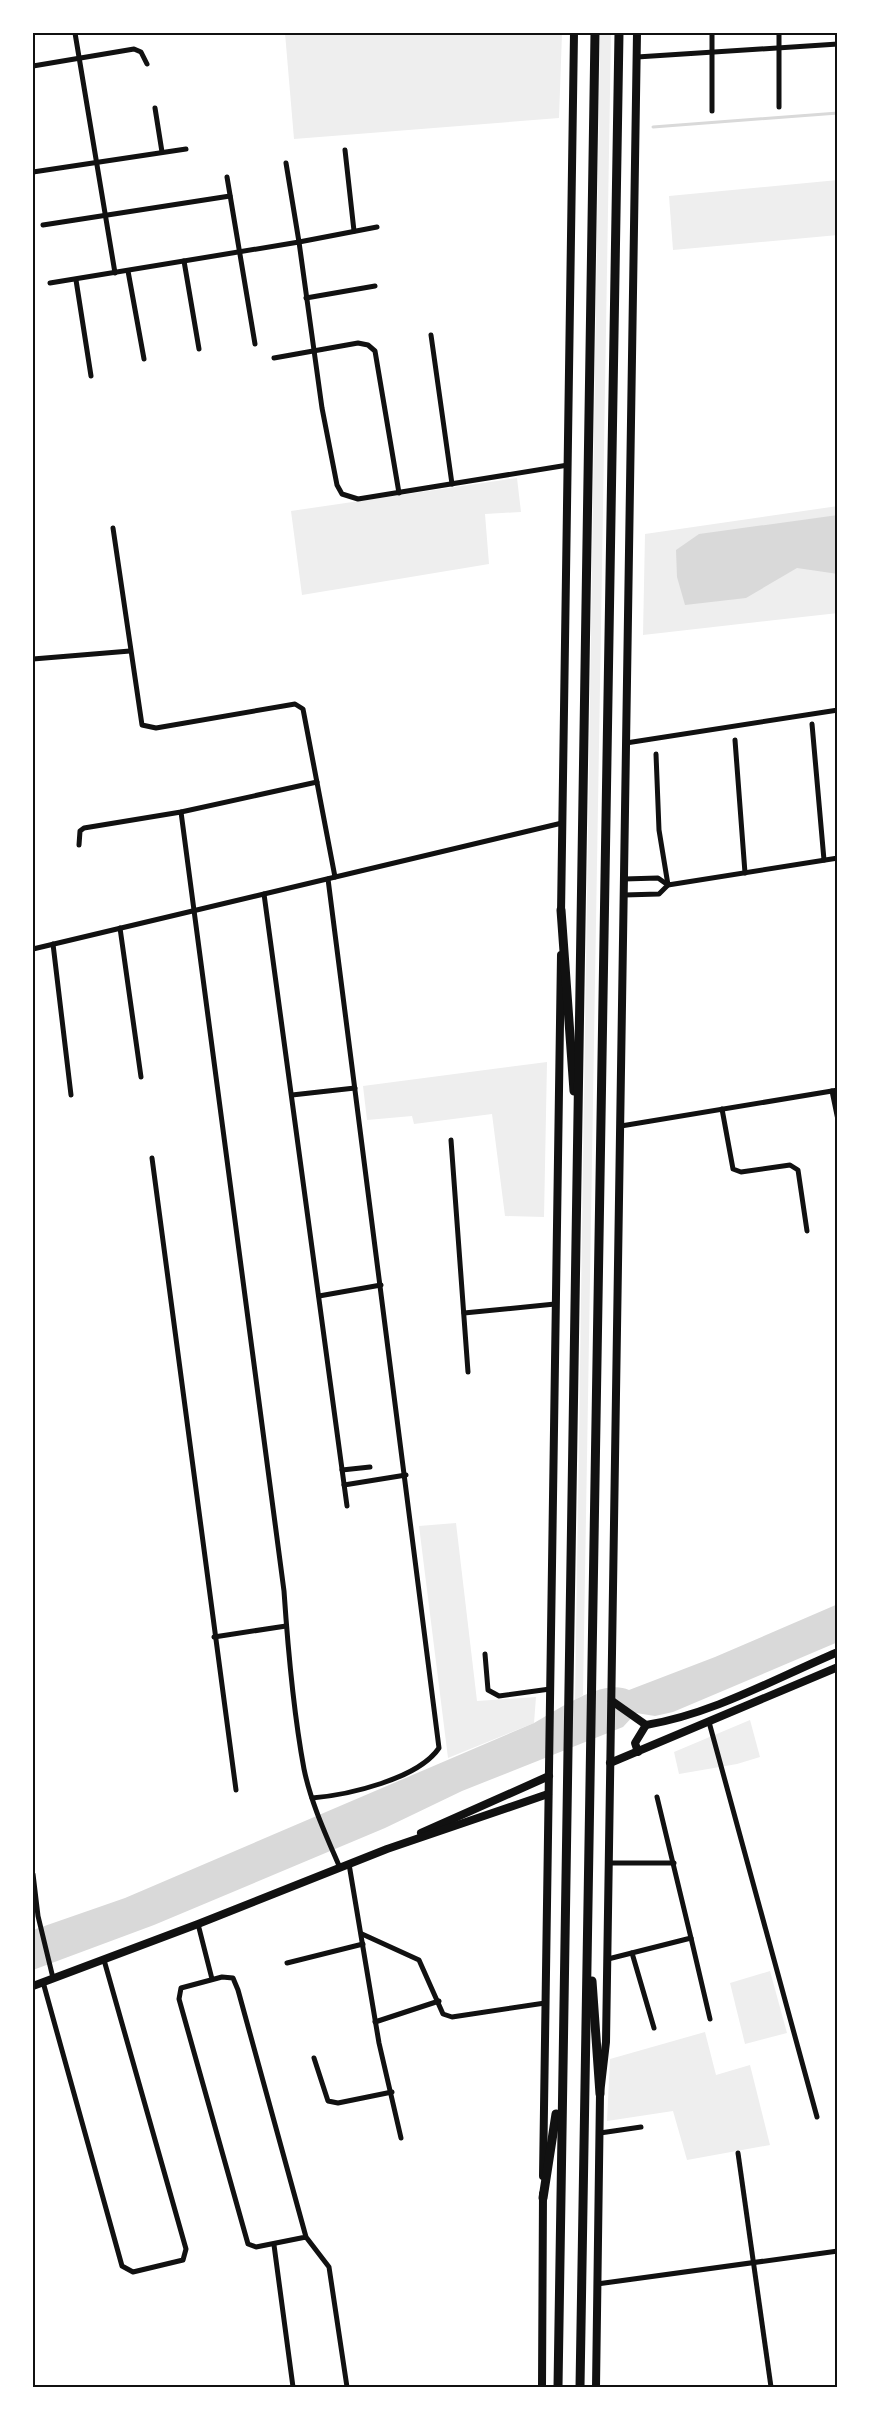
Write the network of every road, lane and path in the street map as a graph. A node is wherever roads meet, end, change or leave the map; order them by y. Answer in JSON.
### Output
{"nodes":[{"id":1,"x":75,"y":33,"type":"edge"},
{"id":2,"x":574,"y":33,"type":"edge"},
{"id":3,"x":595,"y":33,"type":"edge"},
{"id":4,"x":619,"y":33,"type":"edge"},
{"id":5,"x":637,"y":33,"type":"edge"},
{"id":6,"x":712,"y":33,"type":"edge"},
{"id":7,"x":779,"y":33,"type":"edge"},
{"id":8,"x":838,"y":44,"type":"edge"},
{"id":9,"x":779,"y":48,"type":"junction"},
{"id":10,"x":712,"y":52,"type":"junction"},
{"id":11,"x":636,"y":57,"type":"junction"},
{"id":12,"x":79,"y":59,"type":"junction"},
{"id":13,"x":147,"y":64,"type":"dead end"},
{"id":14,"x":33,"y":66,"type":"edge"},
{"id":15,"x":779,"y":107,"type":"dead end"},
{"id":16,"x":155,"y":108,"type":"dead end"},
{"id":17,"x":712,"y":111,"type":"dead end"},
{"id":18,"x":186,"y":149,"type":"dead end"},
{"id":19,"x":345,"y":150,"type":"dead end"},
{"id":20,"x":162,"y":152,"type":"junction"},
{"id":21,"x":96,"y":163,"type":"junction"},
{"id":22,"x":286,"y":163,"type":"dead end"},
{"id":23,"x":33,"y":172,"type":"edge"},
{"id":24,"x":227,"y":177,"type":"dead end"},
{"id":25,"x":230,"y":196,"type":"junction"},
{"id":26,"x":105,"y":215,"type":"junction"},
{"id":27,"x":44,"y":225,"type":"dead end"},
{"id":28,"x":377,"y":227,"type":"dead end"},
{"id":29,"x":354,"y":231,"type":"junction"},
{"id":30,"x":299,"y":242,"type":"junction"},
{"id":31,"x":240,"y":252,"type":"junction"},
{"id":32,"x":184,"y":261,"type":"junction"},
{"id":33,"x":128,"y":271,"type":"junction"},
{"id":34,"x":115,"y":273,"type":"junction"},
{"id":35,"x":76,"y":279,"type":"junction"},
{"id":36,"x":50,"y":283,"type":"dead end"},
{"id":37,"x":375,"y":286,"type":"dead end"},
{"id":38,"x":306,"y":298,"type":"junction"},
{"id":39,"x":431,"y":335,"type":"dead end"},
{"id":40,"x":255,"y":344,"type":"dead end"},
{"id":41,"x":199,"y":349,"type":"dead end"},
{"id":42,"x":313,"y":351,"type":"junction"},
{"id":43,"x":274,"y":358,"type":"dead end"},
{"id":44,"x":144,"y":359,"type":"dead end"},
{"id":45,"x":91,"y":376,"type":"dead end"},
{"id":46,"x":568,"y":465,"type":"junction"},
{"id":47,"x":452,"y":484,"type":"junction"},
{"id":48,"x":399,"y":493,"type":"junction"},
{"id":49,"x":113,"y":528,"type":"dead end"},
{"id":50,"x":130,"y":651,"type":"junction"},
{"id":51,"x":33,"y":659,"type":"edge"},
{"id":52,"x":838,"y":710,"type":"edge"},
{"id":53,"x":812,"y":724,"type":"dead end"},
{"id":54,"x":735,"y":740,"type":"dead end"},
{"id":55,"x":626,"y":742,"type":"junction"},
{"id":56,"x":656,"y":754,"type":"dead end"},
{"id":57,"x":317,"y":782,"type":"junction"},
{"id":58,"x":181,"y":812,"type":"junction"},
{"id":59,"x":562,"y":823,"type":"junction"},
{"id":60,"x":79,"y":845,"type":"dead end"},
{"id":61,"x":838,"y":858,"type":"edge"},
{"id":62,"x":824,"y":860,"type":"junction"},
{"id":63,"x":745,"y":873,"type":"junction"},
{"id":64,"x":335,"y":877,"type":"junction"},
{"id":65,"x":328,"y":879,"type":"junction"},
{"id":66,"x":624,"y":879,"type":"junction"},
{"id":67,"x":668,"y":885,"type":"junction"},
{"id":68,"x":264,"y":894,"type":"junction"},
{"id":69,"x":624,"y":895,"type":"junction"},
{"id":70,"x":195,"y":910,"type":"junction"},
{"id":71,"x":561,"y":910,"type":"junction"},
{"id":72,"x":120,"y":928,"type":"junction"},
{"id":73,"x":53,"y":944,"type":"junction"},
{"id":74,"x":33,"y":949,"type":"edge"},
{"id":75,"x":141,"y":1077,"type":"dead end"},
{"id":76,"x":355,"y":1088,"type":"junction"},
{"id":77,"x":835,"y":1090,"type":"edge"},
{"id":78,"x":71,"y":1095,"type":"dead end"},
{"id":79,"x":292,"y":1095,"type":"junction"},
{"id":80,"x":722,"y":1109,"type":"junction"},
{"id":81,"x":838,"y":1120,"type":"edge"},
{"id":82,"x":621,"y":1126,"type":"junction"},
{"id":83,"x":578,"y":1138,"type":"junction"},
{"id":84,"x":451,"y":1140,"type":"dead end"},
{"id":85,"x":152,"y":1158,"type":"dead end"},
{"id":86,"x":807,"y":1231,"type":"dead end"},
{"id":87,"x":381,"y":1285,"type":"junction"},
{"id":88,"x":319,"y":1296,"type":"junction"},
{"id":89,"x":555,"y":1304,"type":"junction"},
{"id":90,"x":464,"y":1313,"type":"junction"},
{"id":91,"x":468,"y":1372,"type":"dead end"},
{"id":92,"x":370,"y":1467,"type":"dead end"},
{"id":93,"x":342,"y":1470,"type":"junction"},
{"id":94,"x":406,"y":1475,"type":"junction"},
{"id":95,"x":344,"y":1485,"type":"junction"},
{"id":96,"x":347,"y":1506,"type":"dead end"},
{"id":97,"x":286,"y":1626,"type":"junction"},
{"id":98,"x":214,"y":1637,"type":"junction"},
{"id":99,"x":838,"y":1652,"type":"edge"},
{"id":100,"x":485,"y":1654,"type":"dead end"},
{"id":101,"x":838,"y":1667,"type":"edge"},
{"id":102,"x":550,"y":1689,"type":"junction"},
{"id":103,"x":612,"y":1701,"type":"junction"},
{"id":104,"x":709,"y":1722,"type":"junction"},
{"id":105,"x":646,"y":1725,"type":"junction"},
{"id":106,"x":638,"y":1752,"type":"junction"},
{"id":107,"x":610,"y":1763,"type":"junction"},
{"id":108,"x":549,"y":1776,"type":"junction"},
{"id":109,"x":237,"y":1790,"type":"dead end"},
{"id":110,"x":548,"y":1794,"type":"junction"},
{"id":111,"x":657,"y":1797,"type":"dead end"},
{"id":112,"x":312,"y":1798,"type":"junction"},
{"id":113,"x":387,"y":1849,"type":"junction"},
{"id":114,"x":609,"y":1863,"type":"junction"},
{"id":115,"x":674,"y":1863,"type":"junction"},
{"id":116,"x":349,"y":1864,"type":"junction"},
{"id":117,"x":340,"y":1868,"type":"junction"},
{"id":118,"x":33,"y":1874,"type":"edge"},
{"id":119,"x":588,"y":1922,"type":"junction"},
{"id":120,"x":198,"y":1924,"type":"junction"},
{"id":121,"x":362,"y":1934,"type":"junction"},
{"id":122,"x":691,"y":1938,"type":"junction"},
{"id":123,"x":363,"y":1944,"type":"junction"},
{"id":124,"x":632,"y":1953,"type":"junction"},
{"id":125,"x":608,"y":1959,"type":"junction"},
{"id":126,"x":104,"y":1960,"type":"junction"},
{"id":127,"x":287,"y":1963,"type":"dead end"},
{"id":128,"x":53,"y":1978,"type":"junction"},
{"id":129,"x":212,"y":1979,"type":"junction"},
{"id":130,"x":43,"y":1982,"type":"junction"},
{"id":131,"x":33,"y":1986,"type":"edge"},
{"id":132,"x":439,"y":2001,"type":"junction"},
{"id":133,"x":545,"y":2003,"type":"junction"},
{"id":134,"x":710,"y":2019,"type":"dead end"},
{"id":135,"x":375,"y":2022,"type":"junction"},
{"id":136,"x":654,"y":2028,"type":"dead end"},
{"id":137,"x":314,"y":2058,"type":"dead end"},
{"id":138,"x":562,"y":2080,"type":"junction"},
{"id":139,"x":392,"y":2092,"type":"junction"},
{"id":140,"x":600,"y":2094,"type":"junction"},
{"id":141,"x":817,"y":2117,"type":"dead end"},
{"id":142,"x":641,"y":2127,"type":"dead end"},
{"id":143,"x":600,"y":2133,"type":"junction"},
{"id":144,"x":401,"y":2138,"type":"dead end"},
{"id":145,"x":738,"y":2153,"type":"dead end"},
{"id":146,"x":543,"y":2198,"type":"junction"},
{"id":147,"x":306,"y":2236,"type":"junction"},
{"id":148,"x":274,"y":2244,"type":"junction"},
{"id":149,"x":838,"y":2251,"type":"edge"},
{"id":150,"x":755,"y":2263,"type":"junction"},
{"id":151,"x":597,"y":2284,"type":"junction"},
{"id":152,"x":293,"y":2387,"type":"edge"},
{"id":153,"x":347,"y":2387,"type":"edge"},
{"id":154,"x":542,"y":2387,"type":"edge"},
{"id":155,"x":558,"y":2387,"type":"edge"},
{"id":156,"x":580,"y":2387,"type":"edge"},
{"id":157,"x":596,"y":2387,"type":"edge"},
{"id":158,"x":771,"y":2387,"type":"edge"}],
"edges":[{"from":1,"to":12,"type":"street"},
{"from":2,"to":46,"type":"main road"},
{"from":3,"to":83,"type":"highway"},
{"from":4,"to":119,"type":"highway"},
{"from":5,"to":11,"type":"main road"},
{"from":6,"to":10,"type":"street"},
{"from":7,"to":9,"type":"street"},
{"from":8,"to":9,"type":"street"},
{"from":9,"to":10,"type":"street"},
{"from":9,"to":15,"type":"street"},
{"from":10,"to":11,"type":"street"},
{"from":10,"to":17,"type":"street"},
{"from":11,"to":55,"type":"main road"},
{"from":12,"to":13,"type":"street"},
{"from":12,"to":14,"type":"street"},
{"from":12,"to":21,"type":"street"},
{"from":16,"to":20,"type":"street"},
{"from":18,"to":20,"type":"street"},
{"from":19,"to":29,"type":"street"},
{"from":20,"to":21,"type":"street"},
{"from":21,"to":23,"type":"street"},
{"from":21,"to":26,"type":"street"},
{"from":22,"to":30,"type":"street"},
{"from":24,"to":25,"type":"street"},
{"from":25,"to":26,"type":"street"},
{"from":25,"to":31,"type":"street"},
{"from":26,"to":27,"type":"street"},
{"from":26,"to":34,"type":"street"},
{"from":28,"to":29,"type":"street"},
{"from":29,"to":30,"type":"street"},
{"from":30,"to":31,"type":"street"},
{"from":30,"to":38,"type":"street"},
{"from":31,"to":32,"type":"street"},
{"from":31,"to":40,"type":"street"},
{"from":32,"to":33,"type":"street"},
{"from":32,"to":41,"type":"street"},
{"from":33,"to":34,"type":"street"},
{"from":33,"to":44,"type":"street"},
{"from":34,"to":35,"type":"street"},
{"from":35,"to":36,"type":"street"},
{"from":35,"to":45,"type":"street"},
{"from":37,"to":38,"type":"street"},
{"from":38,"to":42,"type":"street"},
{"from":39,"to":47,"type":"street"},
{"from":42,"to":43,"type":"street"},
{"from":42,"to":48,"type":"street"},
{"from":42,"to":48,"type":"street"},
{"from":46,"to":47,"type":"street"},
{"from":46,"to":59,"type":"main road"},
{"from":47,"to":48,"type":"street"},
{"from":49,"to":50,"type":"street"},
{"from":50,"to":51,"type":"street"},
{"from":50,"to":57,"type":"street"},
{"from":52,"to":55,"type":"street"},
{"from":53,"to":62,"type":"street"},
{"from":54,"to":63,"type":"street"},
{"from":55,"to":66,"type":"main road"},
{"from":56,"to":67,"type":"street"},
{"from":57,"to":58,"type":"street"},
{"from":57,"to":64,"type":"street"},
{"from":58,"to":60,"type":"street"},
{"from":58,"to":70,"type":"street"},
{"from":59,"to":64,"type":"street"},
{"from":59,"to":71,"type":"main road"},
{"from":61,"to":62,"type":"street"},
{"from":62,"to":63,"type":"street"},
{"from":63,"to":67,"type":"street"},
{"from":64,"to":65,"type":"street"},
{"from":65,"to":68,"type":"street"},
{"from":65,"to":76,"type":"street"},
{"from":66,"to":67,"type":"street"},
{"from":66,"to":69,"type":"main road"},
{"from":67,"to":69,"type":"street"},
{"from":68,"to":70,"type":"street"},
{"from":68,"to":79,"type":"street"},
{"from":69,"to":82,"type":"main road"},
{"from":70,"to":72,"type":"street"},
{"from":70,"to":97,"type":"street"},
{"from":71,"to":83,"type":"highway"},
{"from":71,"to":89,"type":"main road"},
{"from":72,"to":73,"type":"street"},
{"from":72,"to":75,"type":"street"},
{"from":73,"to":74,"type":"street"},
{"from":73,"to":78,"type":"street"},
{"from":76,"to":79,"type":"street"},
{"from":76,"to":87,"type":"street"},
{"from":77,"to":80,"type":"street"},
{"from":77,"to":81,"type":"street"},
{"from":79,"to":88,"type":"street"},
{"from":80,"to":82,"type":"street"},
{"from":80,"to":86,"type":"street"},
{"from":82,"to":103,"type":"main road"},
{"from":83,"to":138,"type":"highway"},
{"from":84,"to":90,"type":"street"},
{"from":85,"to":98,"type":"street"},
{"from":87,"to":88,"type":"street"},
{"from":87,"to":94,"type":"street"},
{"from":88,"to":93,"type":"street"},
{"from":89,"to":90,"type":"street"},
{"from":89,"to":102,"type":"main road"},
{"from":90,"to":91,"type":"street"},
{"from":92,"to":93,"type":"street"},
{"from":93,"to":95,"type":"street"},
{"from":94,"to":95,"type":"street"},
{"from":94,"to":112,"type":"street"},
{"from":95,"to":96,"type":"street"},
{"from":97,"to":98,"type":"street"},
{"from":97,"to":112,"type":"street"},
{"from":98,"to":109,"type":"street"},
{"from":99,"to":105,"type":"main road"},
{"from":100,"to":102,"type":"street"},
{"from":101,"to":104,"type":"main road"},
{"from":102,"to":108,"type":"main road"},
{"from":103,"to":105,"type":"main road"},
{"from":103,"to":107,"type":"main road"},
{"from":104,"to":106,"type":"main road"},
{"from":104,"to":141,"type":"street"},
{"from":105,"to":106,"type":"main road"},
{"from":106,"to":107,"type":"main road"},
{"from":107,"to":114,"type":"main road"},
{"from":108,"to":110,"type":"main road"},
{"from":108,"to":113,"type":"main road"},
{"from":110,"to":113,"type":"main road"},
{"from":110,"to":133,"type":"main road"},
{"from":111,"to":115,"type":"street"},
{"from":112,"to":117,"type":"street"},
{"from":113,"to":116,"type":"main road"},
{"from":114,"to":115,"type":"street"},
{"from":114,"to":125,"type":"main road"},
{"from":115,"to":122,"type":"street"},
{"from":116,"to":117,"type":"main road"},
{"from":116,"to":121,"type":"street"},
{"from":117,"to":120,"type":"main road"},
{"from":118,"to":128,"type":"street"},
{"from":119,"to":140,"type":"highway"},
{"from":119,"to":156,"type":"highway"},
{"from":120,"to":126,"type":"main road"},
{"from":120,"to":129,"type":"street"},
{"from":121,"to":123,"type":"street"},
{"from":121,"to":132,"type":"street"},
{"from":122,"to":124,"type":"street"},
{"from":122,"to":134,"type":"street"},
{"from":123,"to":127,"type":"street"},
{"from":123,"to":135,"type":"street"},
{"from":124,"to":125,"type":"street"},
{"from":124,"to":136,"type":"street"},
{"from":125,"to":140,"type":"main road"},
{"from":126,"to":128,"type":"main road"},
{"from":126,"to":130,"type":"street"},
{"from":128,"to":130,"type":"main road"},
{"from":129,"to":147,"type":"street"},
{"from":129,"to":148,"type":"street"},
{"from":130,"to":131,"type":"main road"},
{"from":132,"to":133,"type":"street"},
{"from":132,"to":135,"type":"street"},
{"from":133,"to":146,"type":"main road"},
{"from":135,"to":139,"type":"street"},
{"from":137,"to":139,"type":"street"},
{"from":138,"to":146,"type":"highway"},
{"from":138,"to":155,"type":"highway"},
{"from":139,"to":144,"type":"street"},
{"from":140,"to":143,"type":"main road"},
{"from":142,"to":143,"type":"street"},
{"from":143,"to":151,"type":"main road"},
{"from":145,"to":150,"type":"street"},
{"from":146,"to":154,"type":"main road"},
{"from":147,"to":148,"type":"street"},
{"from":147,"to":153,"type":"street"},
{"from":148,"to":152,"type":"street"},
{"from":149,"to":150,"type":"street"},
{"from":150,"to":151,"type":"street"},
{"from":150,"to":158,"type":"street"},
{"from":151,"to":157,"type":"main road"}]}
